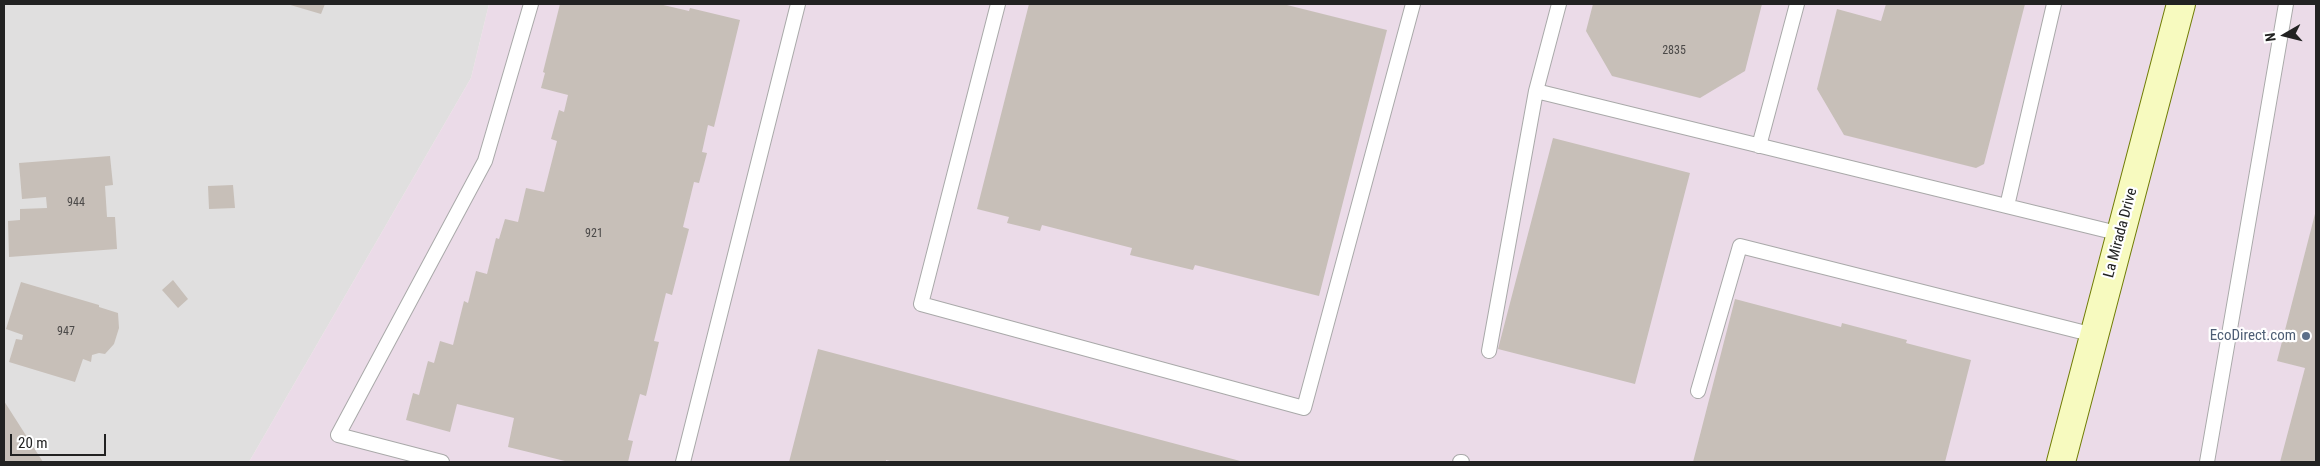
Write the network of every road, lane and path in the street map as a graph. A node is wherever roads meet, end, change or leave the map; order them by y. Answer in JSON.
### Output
{"nodes":[{"id":1,"x":531,"y":4,"type":"edge"},
{"id":2,"x":798,"y":4,"type":"edge"},
{"id":3,"x":998,"y":4,"type":"edge"},
{"id":4,"x":1413,"y":4,"type":"edge"},
{"id":5,"x":1559,"y":4,"type":"edge"},
{"id":6,"x":1797,"y":4,"type":"edge"},
{"id":7,"x":2054,"y":4,"type":"edge"},
{"id":8,"x":2180,"y":4,"type":"edge"},
{"id":9,"x":2286,"y":4,"type":"edge"},
{"id":10,"x":1536,"y":92,"type":"junction"},
{"id":11,"x":1759,"y":146,"type":"junction"},
{"id":12,"x":2007,"y":206,"type":"junction"},
{"id":13,"x":2121,"y":234,"type":"junction"},
{"id":14,"x":2094,"y":335,"type":"junction"},
{"id":15,"x":1489,"y":351,"type":"dead end"},
{"id":16,"x":1698,"y":391,"type":"dead end"},
{"id":17,"x":442,"y":462,"type":"edge"},
{"id":18,"x":683,"y":462,"type":"edge"},
{"id":19,"x":2061,"y":462,"type":"edge"},
{"id":20,"x":2207,"y":462,"type":"edge"}],
"edges":[{"from":1,"to":17,"type":"lane"},
{"from":2,"to":18,"type":"lane"},
{"from":3,"to":4,"type":"lane"},
{"from":5,"to":10,"type":"lane"},
{"from":6,"to":11,"type":"lane"},
{"from":7,"to":12,"type":"lane"},
{"from":8,"to":13,"type":"main road","name":"La Mirada Drive"},
{"from":9,"to":20,"type":"lane"},
{"from":10,"to":11,"type":"lane"},
{"from":10,"to":15,"type":"lane"},
{"from":11,"to":12,"type":"lane"},
{"from":12,"to":13,"type":"lane"},
{"from":13,"to":14,"type":"main road","name":"La Mirada Drive"},
{"from":14,"to":16,"type":"lane"},
{"from":14,"to":19,"type":"main road","name":"La Mirada Drive"}]}
